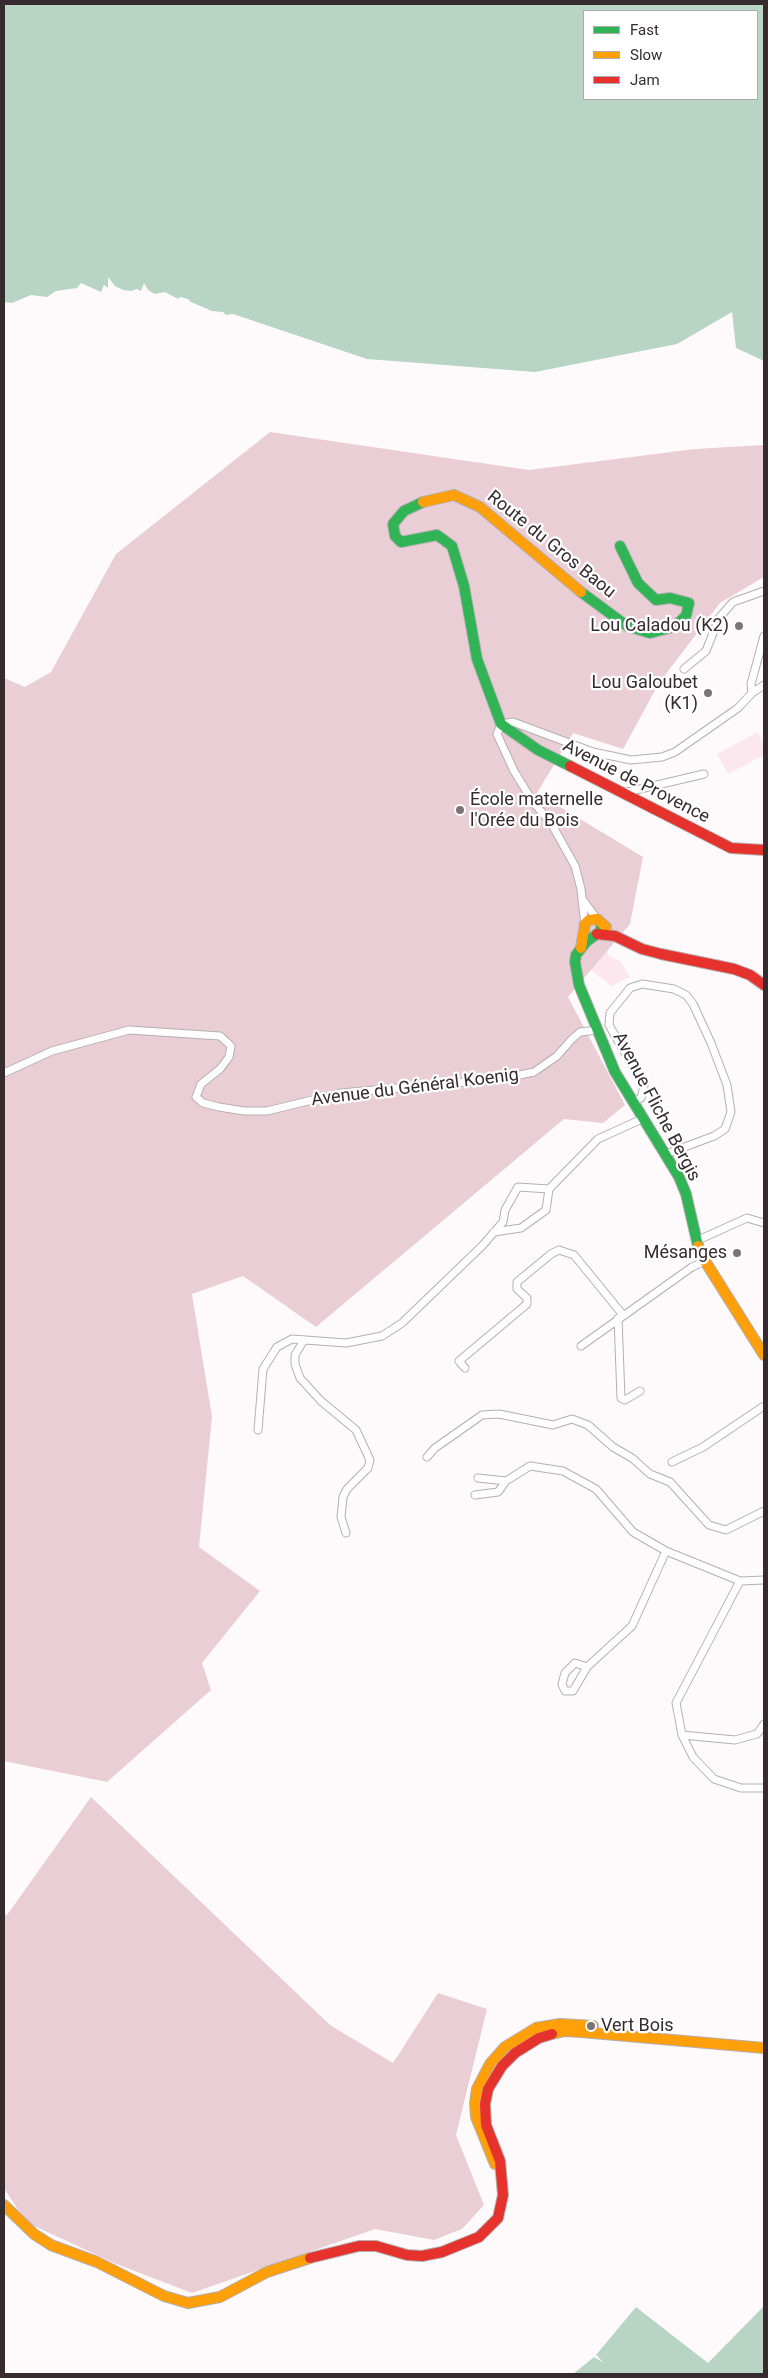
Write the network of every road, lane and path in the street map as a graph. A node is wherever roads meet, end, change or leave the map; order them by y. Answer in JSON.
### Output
{"nodes":[{"id":1,"x":620,"y":546,"type":"dead end"},
{"id":2,"x":764,"y":591,"type":"edge"},
{"id":3,"x":764,"y":636,"type":"edge"},
{"id":4,"x":684,"y":669,"type":"dead end"},
{"id":5,"x":764,"y":685,"type":"edge"},
{"id":6,"x":752,"y":693,"type":"junction"},
{"id":7,"x":501,"y":724,"type":"junction"},
{"id":8,"x":704,"y":774,"type":"dead end"},
{"id":9,"x":622,"y":793,"type":"junction"},
{"id":10,"x":764,"y":850,"type":"edge"},
{"id":11,"x":583,"y":900,"type":"junction"},
{"id":12,"x":599,"y":921,"type":"junction"},
{"id":13,"x":591,"y":931,"type":"junction"},
{"id":14,"x":615,"y":936,"type":"junction"},
{"id":15,"x":764,"y":985,"type":"edge"},
{"id":16,"x":597,"y":1030,"type":"junction"},
{"id":17,"x":4,"y":1073,"type":"edge"},
{"id":18,"x":634,"y":1102,"type":"junction"},
{"id":19,"x":644,"y":1118,"type":"junction"},
{"id":20,"x":666,"y":1154,"type":"junction"},
{"id":21,"x":549,"y":1189,"type":"junction"},
{"id":22,"x":764,"y":1223,"type":"edge"},
{"id":23,"x":494,"y":1232,"type":"junction"},
{"id":24,"x":696,"y":1241,"type":"junction"},
{"id":25,"x":705,"y":1261,"type":"junction"},
{"id":26,"x":621,"y":1317,"type":"junction"},
{"id":27,"x":304,"y":1340,"type":"junction"},
{"id":28,"x":581,"y":1346,"type":"dead end"},
{"id":29,"x":764,"y":1355,"type":"edge"},
{"id":30,"x":465,"y":1368,"type":"dead end"},
{"id":31,"x":640,"y":1391,"type":"dead end"},
{"id":32,"x":764,"y":1406,"type":"edge"},
{"id":33,"x":258,"y":1430,"type":"dead end"},
{"id":34,"x":427,"y":1457,"type":"dead end"},
{"id":35,"x":672,"y":1462,"type":"dead end"},
{"id":36,"x":478,"y":1478,"type":"dead end"},
{"id":37,"x":506,"y":1481,"type":"junction"},
{"id":38,"x":476,"y":1495,"type":"dead end"},
{"id":39,"x":764,"y":1511,"type":"edge"},
{"id":40,"x":346,"y":1533,"type":"dead end"},
{"id":41,"x":666,"y":1551,"type":"junction"},
{"id":42,"x":764,"y":1580,"type":"edge"},
{"id":43,"x":740,"y":1581,"type":"junction"},
{"id":44,"x":587,"y":1667,"type":"dead end"},
{"id":45,"x":764,"y":1724,"type":"edge"},
{"id":46,"x":682,"y":1735,"type":"junction"},
{"id":47,"x":764,"y":1788,"type":"edge"},
{"id":48,"x":764,"y":2042,"type":"edge"},
{"id":49,"x":764,"y":2048,"type":"edge"},
{"id":50,"x":502,"y":2178,"type":"junction"},
{"id":51,"x":4,"y":2205,"type":"edge"}],
"edges":[{"from":1,"to":7,"type":"street","name":"Route du Gros Baou"},
{"from":2,"to":4,"type":"street"},
{"from":3,"to":6,"type":"street"},
{"from":5,"to":6,"type":"street"},
{"from":6,"to":7,"type":"street"},
{"from":7,"to":9,"type":"street","name":"Avenue de Provence"},
{"from":7,"to":11,"type":"street"},
{"from":8,"to":9,"type":"street"},
{"from":9,"to":10,"type":"street","name":"Avenue de Provence"},
{"from":11,"to":12,"type":"street"},
{"from":11,"to":13,"type":"street"},
{"from":12,"to":13,"type":"street"},
{"from":12,"to":13,"type":"street"},
{"from":12,"to":14,"type":"street"},
{"from":13,"to":14,"type":"street"},
{"from":13,"to":16,"type":"street","name":"Avenue Fliche Bergis"},
{"from":14,"to":15,"type":"street"},
{"from":16,"to":17,"type":"street","name":"Avenue du Général Koenig"},
{"from":16,"to":18,"type":"street","name":"Avenue Fliche Bergis"},
{"from":18,"to":19,"type":"street","name":"Avenue Fliche Bergis"},
{"from":18,"to":20,"type":"street"},
{"from":19,"to":20,"type":"street","name":"Avenue Fliche Bergis"},
{"from":19,"to":21,"type":"street"},
{"from":20,"to":24,"type":"street","name":"Avenue Fliche Bergis"},
{"from":21,"to":23,"type":"street"},
{"from":21,"to":23,"type":"street"},
{"from":22,"to":24,"type":"street"},
{"from":23,"to":27,"type":"street"},
{"from":24,"to":25,"type":"street","name":"Avenue Fliche Bergis"},
{"from":25,"to":26,"type":"street"},
{"from":25,"to":29,"type":"street","name":"Avenue Fliche Bergis"},
{"from":26,"to":28,"type":"street"},
{"from":26,"to":30,"type":"street"},
{"from":26,"to":31,"type":"street"},
{"from":27,"to":33,"type":"street"},
{"from":27,"to":40,"type":"street"},
{"from":32,"to":35,"type":"street"},
{"from":34,"to":39,"type":"street"},
{"from":36,"to":37,"type":"street"},
{"from":37,"to":38,"type":"street"},
{"from":37,"to":41,"type":"street"},
{"from":41,"to":43,"type":"street"},
{"from":41,"to":44,"type":"street"},
{"from":42,"to":43,"type":"street"},
{"from":43,"to":46,"type":"street"},
{"from":45,"to":46,"type":"street"},
{"from":46,"to":47,"type":"street"},
{"from":48,"to":50,"type":"street"},
{"from":49,"to":50,"type":"street"},
{"from":50,"to":51,"type":"street"}]}
